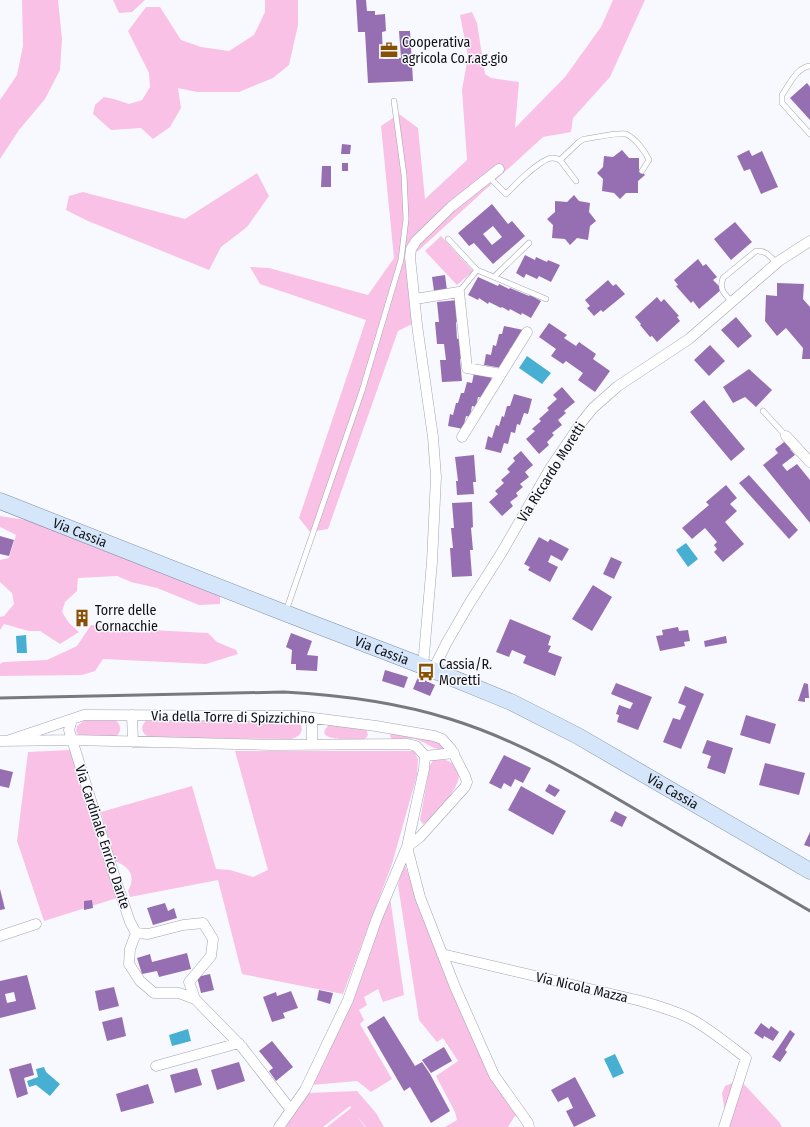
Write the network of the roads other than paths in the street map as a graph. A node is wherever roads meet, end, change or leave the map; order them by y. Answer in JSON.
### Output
{"nodes":[{"id":1,"x":810,"y":66,"type":"edge"},
{"id":2,"x":394,"y":101,"type":"dead end"},
{"id":3,"x":810,"y":134,"type":"edge"},
{"id":4,"x":560,"y":160,"type":"junction"},
{"id":5,"x":499,"y":169,"type":"dead end"},
{"id":6,"x":642,"y":171,"type":"dead end"},
{"id":7,"x":488,"y":177,"type":"junction"},
{"id":8,"x":576,"y":181,"type":"dead end"},
{"id":9,"x":448,"y":240,"type":"dead end"},
{"id":10,"x":810,"y":241,"type":"edge"},
{"id":11,"x":529,"y":243,"type":"dead end"},
{"id":12,"x":777,"y":263,"type":"junction"},
{"id":13,"x":477,"y":270,"type":"junction"},
{"id":14,"x":494,"y":277,"type":"junction"},
{"id":15,"x":459,"y":292,"type":"junction"},
{"id":16,"x":415,"y":299,"type":"junction"},
{"id":17,"x":546,"y":299,"type":"dead end"},
{"id":18,"x":732,"y":302,"type":"junction"},
{"id":19,"x":527,"y":332,"type":"dead end"},
{"id":20,"x":501,"y":374,"type":"junction"},
{"id":21,"x":762,"y":411,"type":"dead end"},
{"id":22,"x":786,"y":436,"type":"joint"},
{"id":23,"x":462,"y":437,"type":"dead end"},
{"id":24,"x":810,"y":462,"type":"edge"},
{"id":25,"x":0,"y":500,"type":"edge"},
{"id":26,"x":286,"y":613,"type":"junction"},
{"id":27,"x":428,"y":668,"type":"junction"},
{"id":28,"x":132,"y":715,"type":"junction"},
{"id":29,"x":312,"y":718,"type":"junction"},
{"id":30,"x":72,"y":720,"type":"junction"},
{"id":31,"x":376,"y":726,"type":"junction"},
{"id":32,"x":73,"y":740,"type":"junction"},
{"id":33,"x":4,"y":741,"type":"edge"},
{"id":34,"x":133,"y":742,"type":"junction"},
{"id":35,"x":372,"y":743,"type":"junction"},
{"id":36,"x":312,"y":744,"type":"junction"},
{"id":37,"x":454,"y":753,"type":"junction"},
{"id":38,"x":425,"y":756,"type":"junction"},
{"id":39,"x":406,"y":847,"type":"junction"},
{"id":40,"x":810,"y":871,"type":"edge"},
{"id":41,"x":36,"y":924,"type":"dead end"},
{"id":42,"x":136,"y":933,"type":"junction"},
{"id":43,"x":0,"y":936,"type":"edge"},
{"id":44,"x":442,"y":954,"type":"junction"},
{"id":45,"x":194,"y":999,"type":"junction"},
{"id":46,"x":239,"y":1043,"type":"junction"},
{"id":47,"x":156,"y":1066,"type":"dead end"},
{"id":48,"x":291,"y":1110,"type":"junction"},
{"id":49,"x":279,"y":1127,"type":"edge"},
{"id":50,"x":529,"y":1127,"type":"edge"},
{"id":51,"x":724,"y":1127,"type":"edge"}],
"edges":[{"from":1,"to":3,"type":"lane"},
{"from":2,"to":26,"type":"lane"},
{"from":4,"to":6,"type":"lane"},
{"from":4,"to":7,"type":"lane"},
{"from":4,"to":8,"type":"lane"},
{"from":5,"to":7,"type":"street"},
{"from":7,"to":16,"type":"street"},
{"from":9,"to":13,"type":"lane"},
{"from":10,"to":12,"type":"street","name":"Via Riccardo Moretti"},
{"from":11,"to":14,"type":"lane"},
{"from":12,"to":18,"type":"street","name":"Via Riccardo Moretti"},
{"from":12,"to":18,"type":"lane"},
{"from":13,"to":14,"type":"lane"},
{"from":13,"to":15,"type":"lane"},
{"from":14,"to":17,"type":"lane"},
{"from":15,"to":16,"type":"street"},
{"from":15,"to":20,"type":"street"},
{"from":16,"to":27,"type":"street"},
{"from":18,"to":27,"type":"street","name":"Via Riccardo Moretti"},
{"from":19,"to":20,"type":"street"},
{"from":20,"to":23,"type":"street"},
{"from":21,"to":22,"type":"lane"},
{"from":22,"to":24,"type":"street"},
{"from":25,"to":26,"type":"main road","name":"Via Cassia"},
{"from":26,"to":27,"type":"main road","name":"Via Cassia"},
{"from":27,"to":40,"type":"main road","name":"Via Cassia"},
{"from":28,"to":29,"type":"street","name":"Via della Torre di Spizzichino"},
{"from":28,"to":30,"type":"street","name":"Via della Torre di Spizzichino"},
{"from":28,"to":34,"type":"street"},
{"from":29,"to":31,"type":"street","name":"Via della Torre di Spizzichino"},
{"from":29,"to":36,"type":"street"},
{"from":30,"to":32,"type":"street","name":"Via Cardinale Enrico Dante"},
{"from":30,"to":33,"type":"street","name":"Via della Torre di Spizzichino"},
{"from":31,"to":35,"type":"street"},
{"from":31,"to":37,"type":"street","name":"Via della Torre di Spizzichino"},
{"from":32,"to":33,"type":"street","name":"Via della Torre di Spizzichino"},
{"from":32,"to":34,"type":"street","name":"Via della Torre di Spizzichino"},
{"from":32,"to":42,"type":"street","name":"Via Cardinale Enrico Dante"},
{"from":34,"to":36,"type":"street","name":"Via della Torre di Spizzichino"},
{"from":35,"to":36,"type":"street","name":"Via della Torre di Spizzichino"},
{"from":35,"to":38,"type":"street","name":"Via della Torre di Spizzichino"},
{"from":37,"to":38,"type":"street"},
{"from":37,"to":39,"type":"street","name":"Via della Torre di Spizzichino"},
{"from":38,"to":39,"type":"street"},
{"from":39,"to":44,"type":"street"},
{"from":39,"to":48,"type":"street"},
{"from":41,"to":43,"type":"street"},
{"from":42,"to":45,"type":"street"},
{"from":42,"to":45,"type":"street"},
{"from":44,"to":50,"type":"street"},
{"from":44,"to":51,"type":"street","name":"Via Nicola Mazza"},
{"from":45,"to":46,"type":"street"},
{"from":46,"to":47,"type":"street"},
{"from":46,"to":48,"type":"street"},
{"from":48,"to":49,"type":"street"}]}
